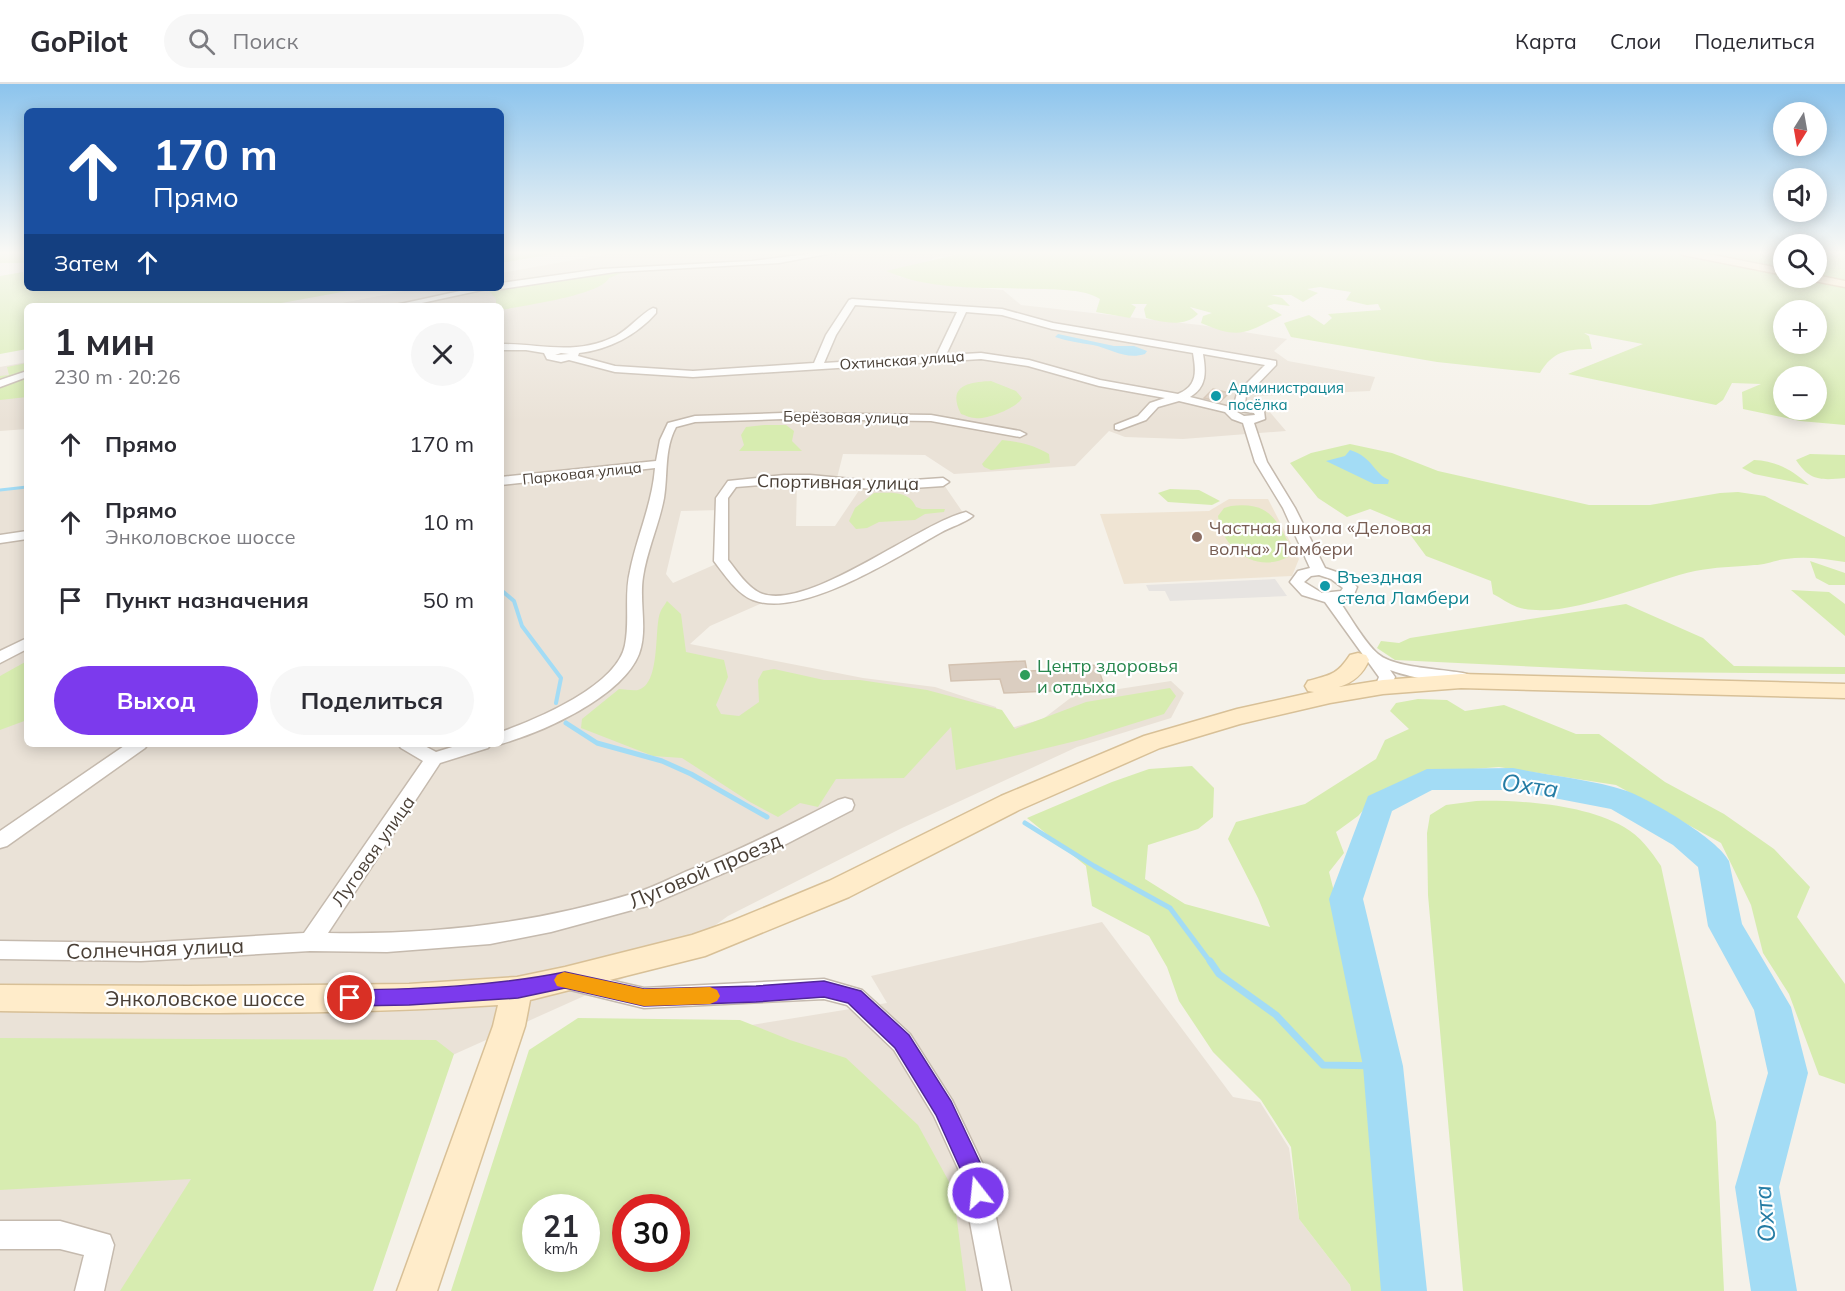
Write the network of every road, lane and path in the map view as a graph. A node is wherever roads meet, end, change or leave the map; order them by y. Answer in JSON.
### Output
{"nodes":[{"id":1,"x":848,"y":308,"type":"edge"},
{"id":2,"x":952,"y":308,"type":"edge"},
{"id":3,"x":963,"y":309,"type":"junction"},
{"id":4,"x":653,"y":311,"type":"dead end"},
{"id":5,"x":945,"y":345,"type":"junction"},
{"id":6,"x":504,"y":347,"type":"edge"},
{"id":7,"x":1197,"y":349,"type":"junction"},
{"id":8,"x":572,"y":354,"type":"junction"},
{"id":9,"x":969,"y":355,"type":"junction"},
{"id":10,"x":939,"y":357,"type":"junction"},
{"id":11,"x":818,"y":366,"type":"junction"},
{"id":12,"x":24,"y":375,"type":"edge"},
{"id":13,"x":0,"y":384,"type":"edge"},
{"id":14,"x":1181,"y":398,"type":"junction"},
{"id":15,"x":1247,"y":414,"type":"junction"},
{"id":16,"x":1119,"y":427,"type":"dead end"},
{"id":17,"x":1020,"y":434,"type":"dead end"},
{"id":18,"x":663,"y":464,"type":"junction"},
{"id":19,"x":504,"y":481,"type":"edge"},
{"id":20,"x":943,"y":482,"type":"dead end"},
{"id":21,"x":966,"y":516,"type":"dead end"},
{"id":22,"x":24,"y":535,"type":"edge"},
{"id":23,"x":0,"y":539,"type":"edge"},
{"id":24,"x":1319,"y":571,"type":"junction"},
{"id":25,"x":1333,"y":603,"type":"junction"},
{"id":26,"x":24,"y":645,"type":"edge"},
{"id":27,"x":0,"y":658,"type":"edge"},
{"id":28,"x":1367,"y":660,"type":"junction"},
{"id":29,"x":1488,"y":682,"type":"junction"},
{"id":30,"x":1383,"y":687,"type":"junction"},
{"id":31,"x":1845,"y":691,"type":"edge"},
{"id":32,"x":1237,"y":717,"type":"junction"},
{"id":33,"x":504,"y":737,"type":"edge"},
{"id":34,"x":135,"y":747,"type":"edge"},
{"id":35,"x":412,"y":747,"type":"edge"},
{"id":36,"x":472,"y":747,"type":"edge"},
{"id":37,"x":434,"y":759,"type":"junction"},
{"id":38,"x":844,"y":805,"type":"dead end"},
{"id":39,"x":0,"y":841,"type":"edge"},
{"id":40,"x":310,"y":942,"type":"junction"},
{"id":41,"x":0,"y":950,"type":"edge"},
{"id":42,"x":565,"y":980,"type":"junction"},
{"id":43,"x":518,"y":990,"type":"junction"},
{"id":44,"x":0,"y":998,"type":"edge"},
{"id":45,"x":0,"y":1235,"type":"edge"},
{"id":46,"x":89,"y":1291,"type":"edge"},
{"id":47,"x":417,"y":1291,"type":"edge"},
{"id":48,"x":997,"y":1291,"type":"edge"}],
"edges":[{"from":1,"to":11,"type":"street"},
{"from":2,"to":3,"type":"street"},
{"from":3,"to":5,"type":"street"},
{"from":3,"to":7,"type":"street"},
{"from":4,"to":8,"type":"street"},
{"from":5,"to":9,"type":"street"},
{"from":5,"to":10,"type":"street"},
{"from":6,"to":8,"type":"street","name":"Охтинская улица"},
{"from":7,"to":14,"type":"street"},
{"from":7,"to":15,"type":"street"},
{"from":8,"to":11,"type":"street","name":"Охтинская улица"},
{"from":9,"to":10,"type":"street","name":"Охтинская улица"},
{"from":9,"to":14,"type":"street","name":"Охтинская улица"},
{"from":10,"to":11,"type":"street","name":"Охтинская улица"},
{"from":12,"to":13,"type":"street"},
{"from":14,"to":15,"type":"street","name":"Охтинская улица"},
{"from":14,"to":16,"type":"street"},
{"from":15,"to":24,"type":"street"},
{"from":17,"to":18,"type":"street","name":"Берёзовая улица"},
{"from":18,"to":19,"type":"street","name":"Парковая улица"},
{"from":18,"to":33,"type":"street"},
{"from":20,"to":21,"type":"street","name":"Спортивная улица"},
{"from":22,"to":23,"type":"street"},
{"from":24,"to":25,"type":"street"},
{"from":24,"to":25,"type":"street"},
{"from":25,"to":28,"type":"street"},
{"from":26,"to":27,"type":"street"},
{"from":28,"to":29,"type":"street"},
{"from":28,"to":30,"type":"main road"},
{"from":28,"to":32,"type":"main road"},
{"from":29,"to":30,"type":"main road"},
{"from":29,"to":31,"type":"main road"},
{"from":30,"to":32,"type":"main road"},
{"from":32,"to":42,"type":"main road","name":"Энколовское шоссе"},
{"from":34,"to":39,"type":"street"},
{"from":35,"to":37,"type":"street"},
{"from":36,"to":37,"type":"street"},
{"from":37,"to":40,"type":"street","name":"Луговая улица"},
{"from":38,"to":40,"type":"street","name":"Луговой проезд"},
{"from":40,"to":41,"type":"street","name":"Солнечная улица"},
{"from":42,"to":43,"type":"main road","name":"Энколовское шоссе"},
{"from":42,"to":48,"type":"street"},
{"from":43,"to":44,"type":"main road","name":"Энколовское шоссе"},
{"from":43,"to":47,"type":"main road"},
{"from":45,"to":46,"type":"street"}]}
